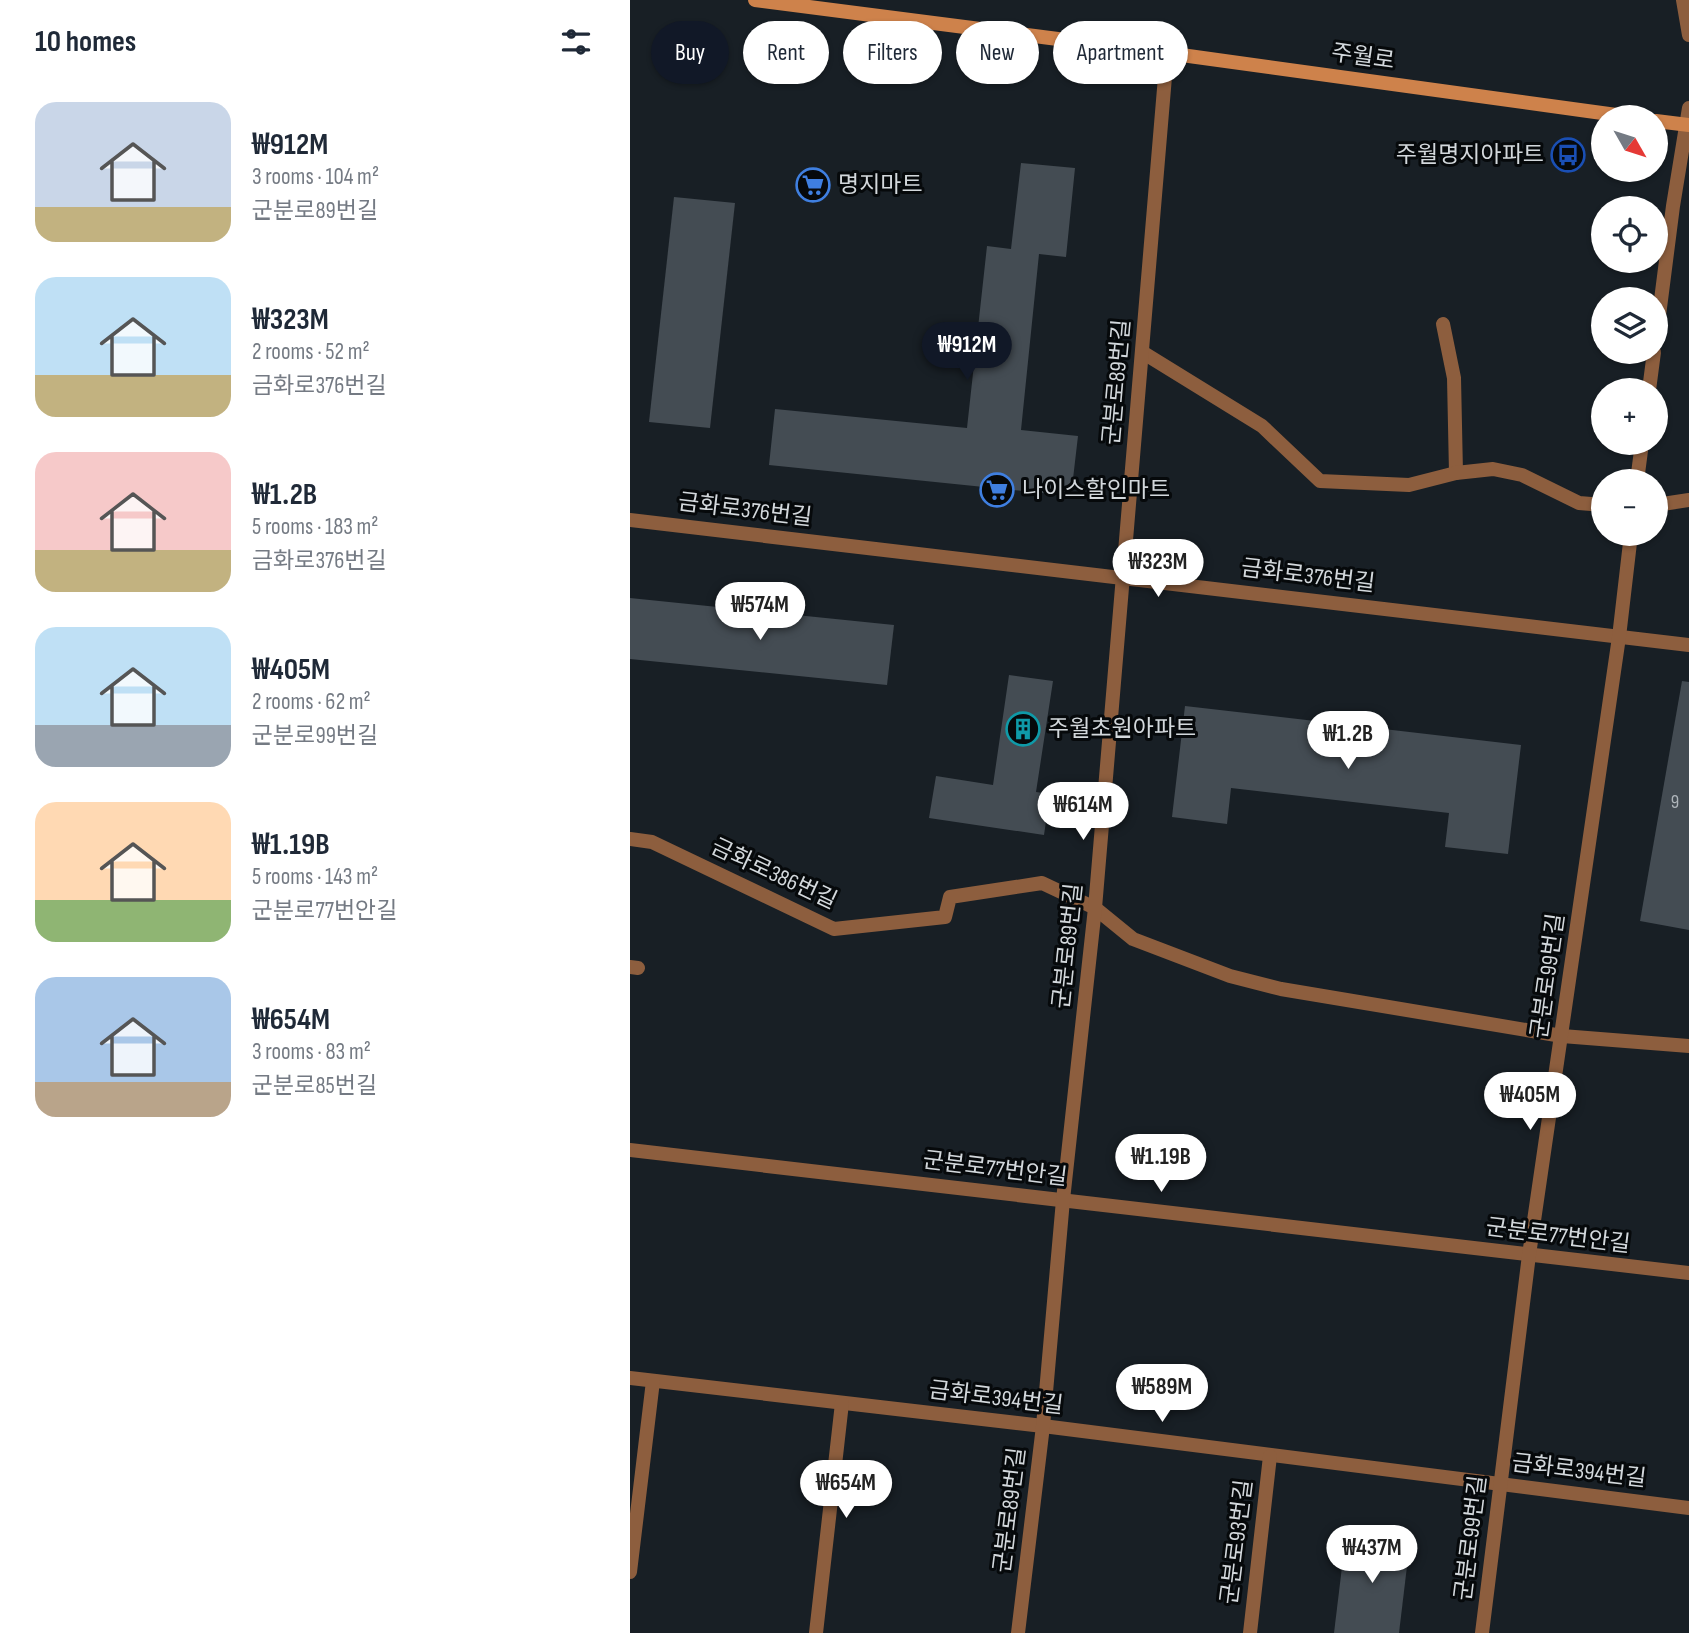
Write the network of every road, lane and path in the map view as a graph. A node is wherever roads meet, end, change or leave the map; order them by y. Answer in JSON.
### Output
{"nodes":[{"id":1,"x":755,"y":0,"type":"edge"},
{"id":2,"x":1683,"y":0,"type":"edge"},
{"id":3,"x":1689,"y":35,"type":"edge"},
{"id":4,"x":1053,"y":38,"type":"edge"},
{"id":5,"x":1188,"y":56,"type":"edge"},
{"id":6,"x":1164,"y":84,"type":"edge"},
{"id":7,"x":1689,"y":108,"type":"edge"},
{"id":8,"x":1591,"y":111,"type":"edge"},
{"id":9,"x":1668,"y":122,"type":"edge"},
{"id":10,"x":1688,"y":125,"type":"edge"},
{"id":11,"x":1662,"y":287,"type":"edge"},
{"id":12,"x":1443,"y":324,"type":"dead end"},
{"id":13,"x":1142,"y":352,"type":"junction"},
{"id":14,"x":1456,"y":473,"type":"junction"},
{"id":15,"x":1689,"y":500,"type":"edge"},
{"id":16,"x":1668,"y":503,"type":"edge"},
{"id":17,"x":1591,"y":504,"type":"edge"},
{"id":18,"x":630,"y":520,"type":"edge"},
{"id":19,"x":1630,"y":546,"type":"edge"},
{"id":20,"x":1123,"y":578,"type":"junction"},
{"id":21,"x":1619,"y":637,"type":"junction"},
{"id":22,"x":1689,"y":645,"type":"edge"},
{"id":23,"x":630,"y":839,"type":"edge"},
{"id":24,"x":1095,"y":908,"type":"junction"},
{"id":25,"x":1562,"y":1036,"type":"junction"},
{"id":26,"x":1689,"y":1046,"type":"edge"},
{"id":27,"x":630,"y":1150,"type":"edge"},
{"id":28,"x":1063,"y":1200,"type":"junction"},
{"id":29,"x":1529,"y":1255,"type":"junction"},
{"id":30,"x":1689,"y":1273,"type":"edge"},
{"id":31,"x":630,"y":1378,"type":"edge"},
{"id":32,"x":653,"y":1381,"type":"junction"},
{"id":33,"x":842,"y":1403,"type":"junction"},
{"id":34,"x":1043,"y":1426,"type":"junction"},
{"id":35,"x":1270,"y":1456,"type":"junction"},
{"id":36,"x":1501,"y":1483,"type":"junction"},
{"id":37,"x":1689,"y":1508,"type":"edge"},
{"id":38,"x":630,"y":1572,"type":"edge"},
{"id":39,"x":816,"y":1633,"type":"edge"},
{"id":40,"x":1018,"y":1633,"type":"edge"},
{"id":41,"x":1250,"y":1633,"type":"edge"},
{"id":42,"x":1482,"y":1633,"type":"edge"}],
"edges":[{"from":1,"to":4,"type":"street","name":"주월로"},
{"from":2,"to":3,"type":"street"},
{"from":5,"to":8,"type":"street","name":"주월로"},
{"from":6,"to":13,"type":"street","name":"군분로89번길"},
{"from":7,"to":10,"type":"street"},
{"from":9,"to":10,"type":"street"},
{"from":10,"to":11,"type":"street"},
{"from":12,"to":14,"type":"street"},
{"from":13,"to":14,"type":"street"},
{"from":13,"to":20,"type":"street","name":"군분로89번길"},
{"from":14,"to":17,"type":"street"},
{"from":15,"to":16,"type":"street"},
{"from":18,"to":20,"type":"street","name":"금화로376번길"},
{"from":19,"to":21,"type":"street","name":"군분로99번길"},
{"from":20,"to":21,"type":"street","name":"금화로376번길"},
{"from":20,"to":24,"type":"street","name":"군분로89번길"},
{"from":21,"to":22,"type":"street","name":"금화로376번길"},
{"from":21,"to":25,"type":"street","name":"군분로99번길"},
{"from":23,"to":24,"type":"street","name":"금화로386번길"},
{"from":24,"to":25,"type":"street"},
{"from":24,"to":28,"type":"street","name":"군분로89번길"},
{"from":25,"to":26,"type":"street"},
{"from":25,"to":29,"type":"street","name":"군분로99번길"},
{"from":27,"to":28,"type":"street","name":"군분로77번안길"},
{"from":28,"to":29,"type":"street","name":"군분로77번안길"},
{"from":28,"to":34,"type":"street","name":"군분로89번길"},
{"from":29,"to":30,"type":"street","name":"군분로77번안길"},
{"from":29,"to":36,"type":"street","name":"군분로99번길"},
{"from":31,"to":32,"type":"street","name":"금화로394번길"},
{"from":32,"to":33,"type":"street","name":"금화로394번길"},
{"from":32,"to":38,"type":"street"},
{"from":33,"to":34,"type":"street","name":"금화로394번길"},
{"from":33,"to":39,"type":"street"},
{"from":34,"to":35,"type":"street","name":"금화로394번길"},
{"from":34,"to":40,"type":"street","name":"군분로89번길"},
{"from":35,"to":36,"type":"street","name":"금화로394번길"},
{"from":35,"to":41,"type":"street","name":"군분로93번길"},
{"from":36,"to":37,"type":"street","name":"금화로394번길"},
{"from":36,"to":42,"type":"street","name":"군분로99번길"}]}
